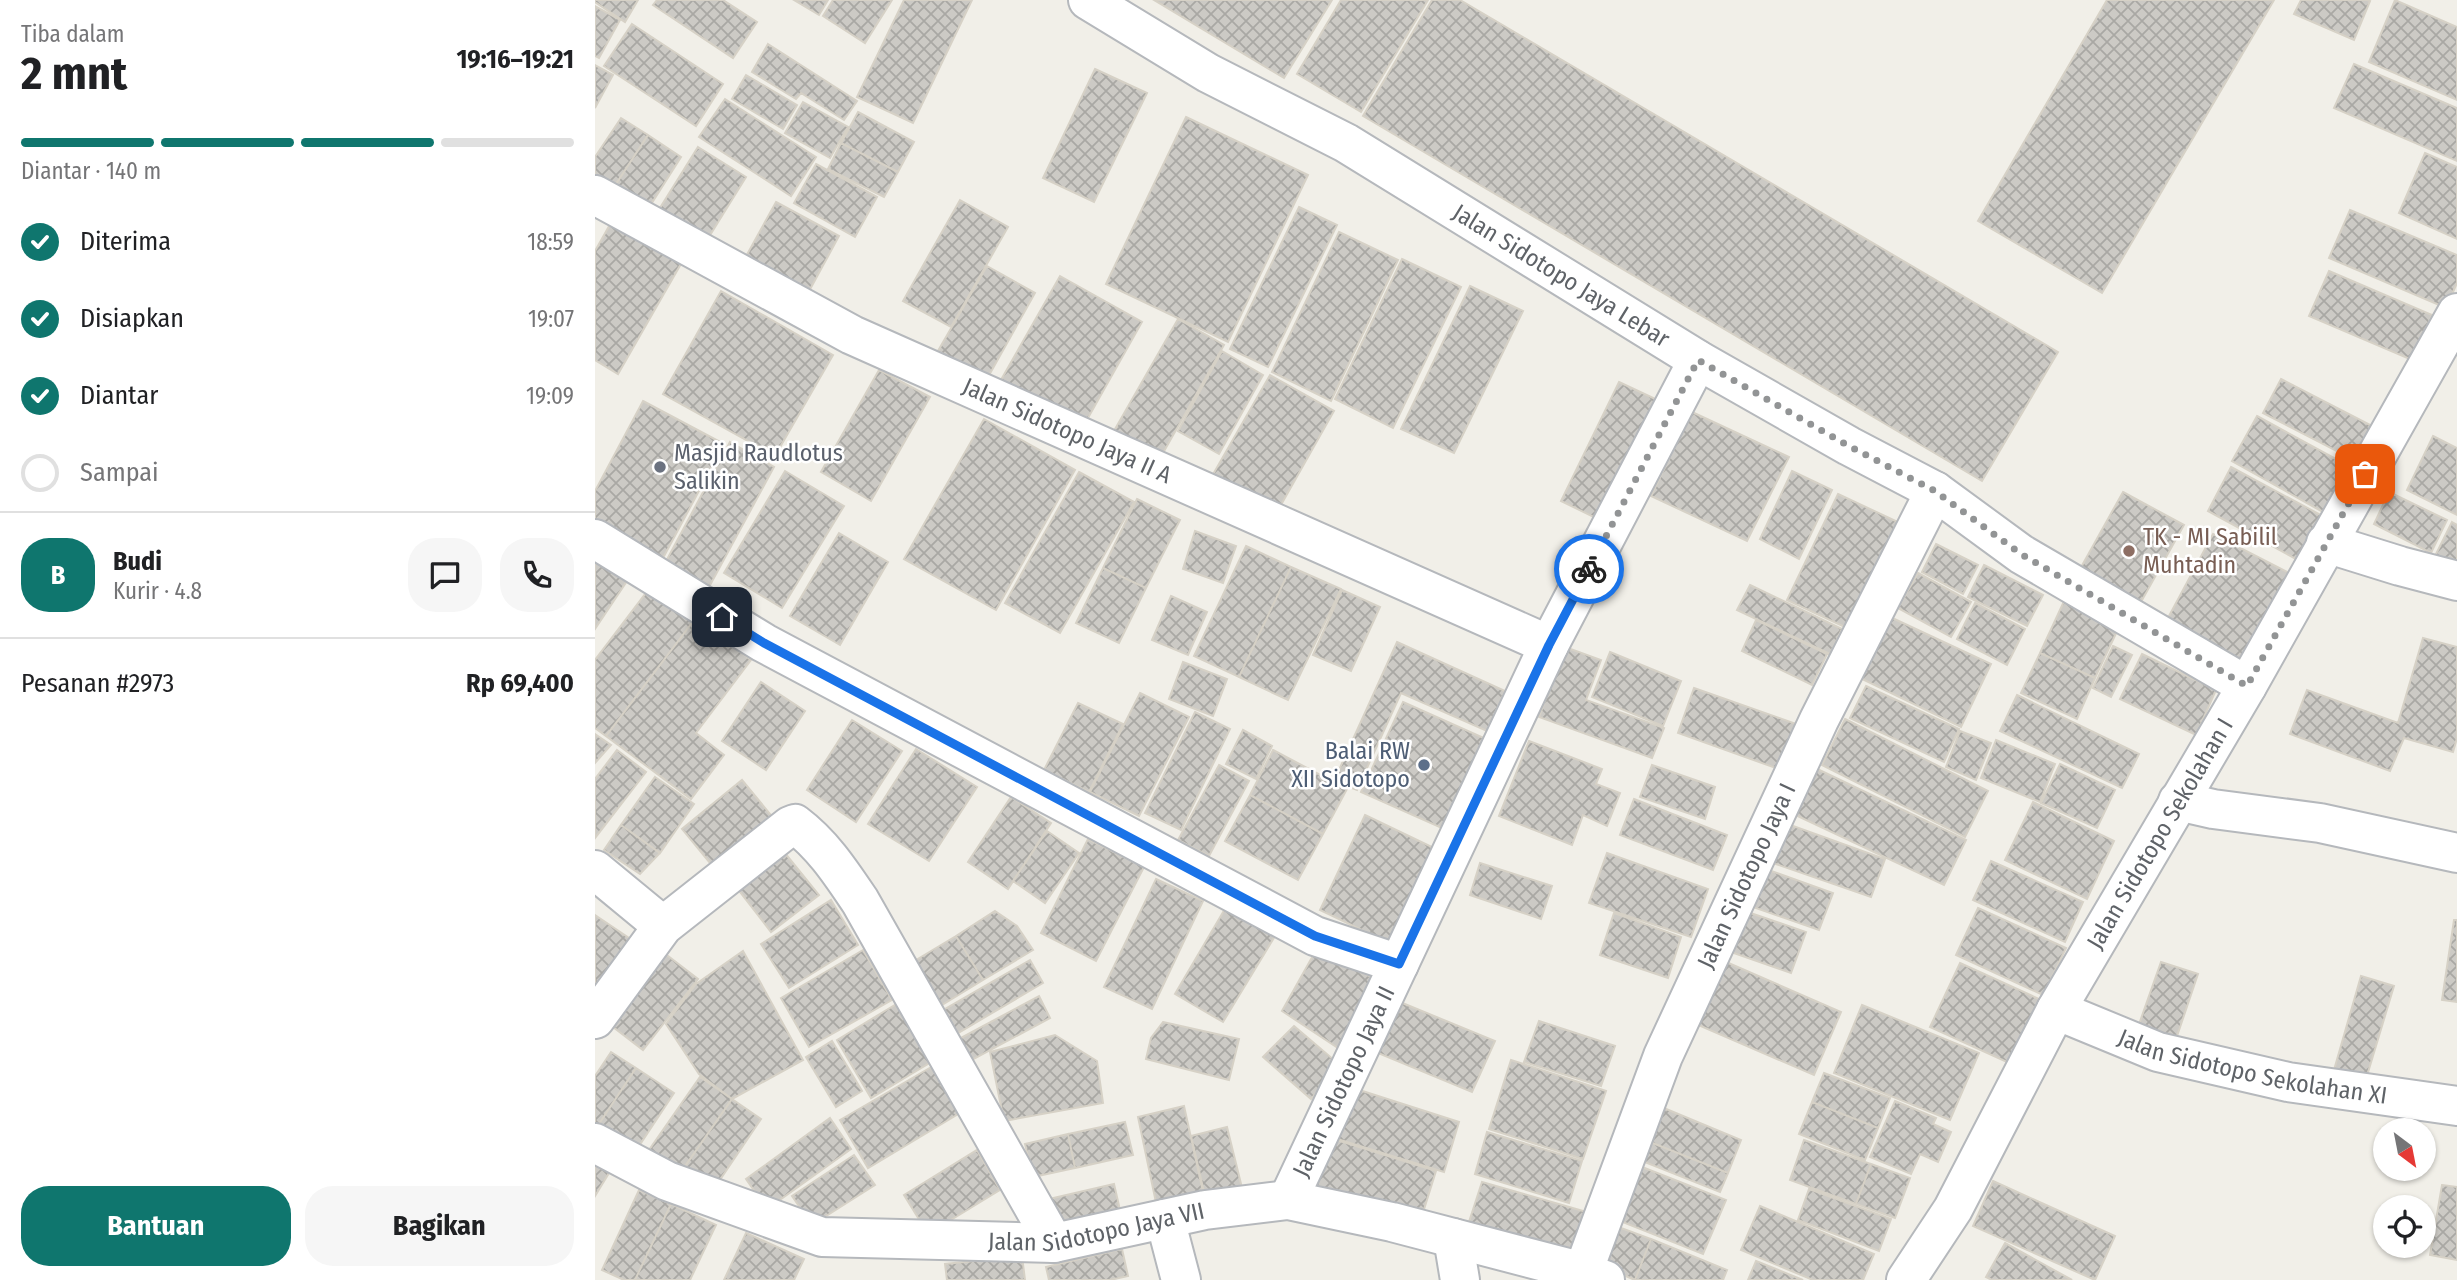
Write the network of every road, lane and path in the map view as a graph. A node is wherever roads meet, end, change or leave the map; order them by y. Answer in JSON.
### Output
{"nodes":[{"id":1,"x":1088,"y":0,"type":"edge"},
{"id":2,"x":595,"y":195,"type":"edge"},
{"id":3,"x":2457,"y":313,"type":"edge"},
{"id":4,"x":1698,"y":360,"type":"junction"},
{"id":5,"x":1935,"y":491,"type":"junction"},
{"id":6,"x":595,"y":539,"type":"edge"},
{"id":7,"x":2326,"y":543,"type":"junction"},
{"id":8,"x":2457,"y":581,"type":"edge"},
{"id":9,"x":1549,"y":645,"type":"junction"},
{"id":10,"x":2247,"y":686,"type":"junction"},
{"id":11,"x":2178,"y":801,"type":"junction"},
{"id":12,"x":2457,"y":853,"type":"edge"},
{"id":13,"x":595,"y":870,"type":"edge"},
{"id":14,"x":663,"y":926,"type":"junction"},
{"id":15,"x":1399,"y":964,"type":"junction"},
{"id":16,"x":2056,"y":1010,"type":"junction"},
{"id":17,"x":595,"y":1019,"type":"edge"},
{"id":18,"x":2457,"y":1106,"type":"edge"},
{"id":19,"x":595,"y":1143,"type":"edge"},
{"id":20,"x":1288,"y":1200,"type":"junction"},
{"id":21,"x":1165,"y":1219,"type":"junction"},
{"id":22,"x":1453,"y":1238,"type":"junction"},
{"id":23,"x":1054,"y":1243,"type":"junction"},
{"id":24,"x":1594,"y":1276,"type":"edge"},
{"id":25,"x":1181,"y":1280,"type":"edge"},
{"id":26,"x":1460,"y":1280,"type":"edge"},
{"id":27,"x":1906,"y":1280,"type":"edge"}],
"edges":[{"from":1,"to":4,"type":"street","name":"Jalan Sidotopo Jaya Lebar"},
{"from":2,"to":9,"type":"street","name":"Jalan Sidotopo Jaya II A"},
{"from":3,"to":7,"type":"street","name":"Jalan Sidotopo Sekolahan I"},
{"from":4,"to":5,"type":"street","name":"Jalan Sidotopo Jaya Lebar"},
{"from":4,"to":9,"type":"street","name":"Jalan Sidotopo Jaya II"},
{"from":5,"to":10,"type":"street","name":"Jalan Sidotopo Jaya Lebar"},
{"from":5,"to":24,"type":"street","name":"Jalan Sidotopo Jaya I"},
{"from":6,"to":15,"type":"street"},
{"from":7,"to":8,"type":"street"},
{"from":7,"to":10,"type":"street","name":"Jalan Sidotopo Sekolahan I"},
{"from":9,"to":15,"type":"street","name":"Jalan Sidotopo Jaya II"},
{"from":10,"to":11,"type":"street","name":"Jalan Sidotopo Sekolahan I"},
{"from":11,"to":12,"type":"street"},
{"from":11,"to":16,"type":"street","name":"Jalan Sidotopo Sekolahan I"},
{"from":13,"to":14,"type":"street"},
{"from":14,"to":17,"type":"street"},
{"from":14,"to":23,"type":"street"},
{"from":15,"to":20,"type":"street","name":"Jalan Sidotopo Jaya II"},
{"from":16,"to":18,"type":"street","name":"Jalan Sidotopo Sekolahan XI"},
{"from":16,"to":27,"type":"street","name":"Jalan Sidotopo Sekolahan I"},
{"from":19,"to":23,"type":"street","name":"Jalan Sidotopo Jaya VII"},
{"from":20,"to":21,"type":"street","name":"Jalan Sidotopo Jaya VII"},
{"from":20,"to":22,"type":"street","name":"Jalan Sidotopo Jaya VII"},
{"from":21,"to":23,"type":"street","name":"Jalan Sidotopo Jaya VII"},
{"from":21,"to":25,"type":"street"},
{"from":22,"to":24,"type":"street","name":"Jalan Sidotopo Jaya VII"},
{"from":22,"to":26,"type":"street"}]}
